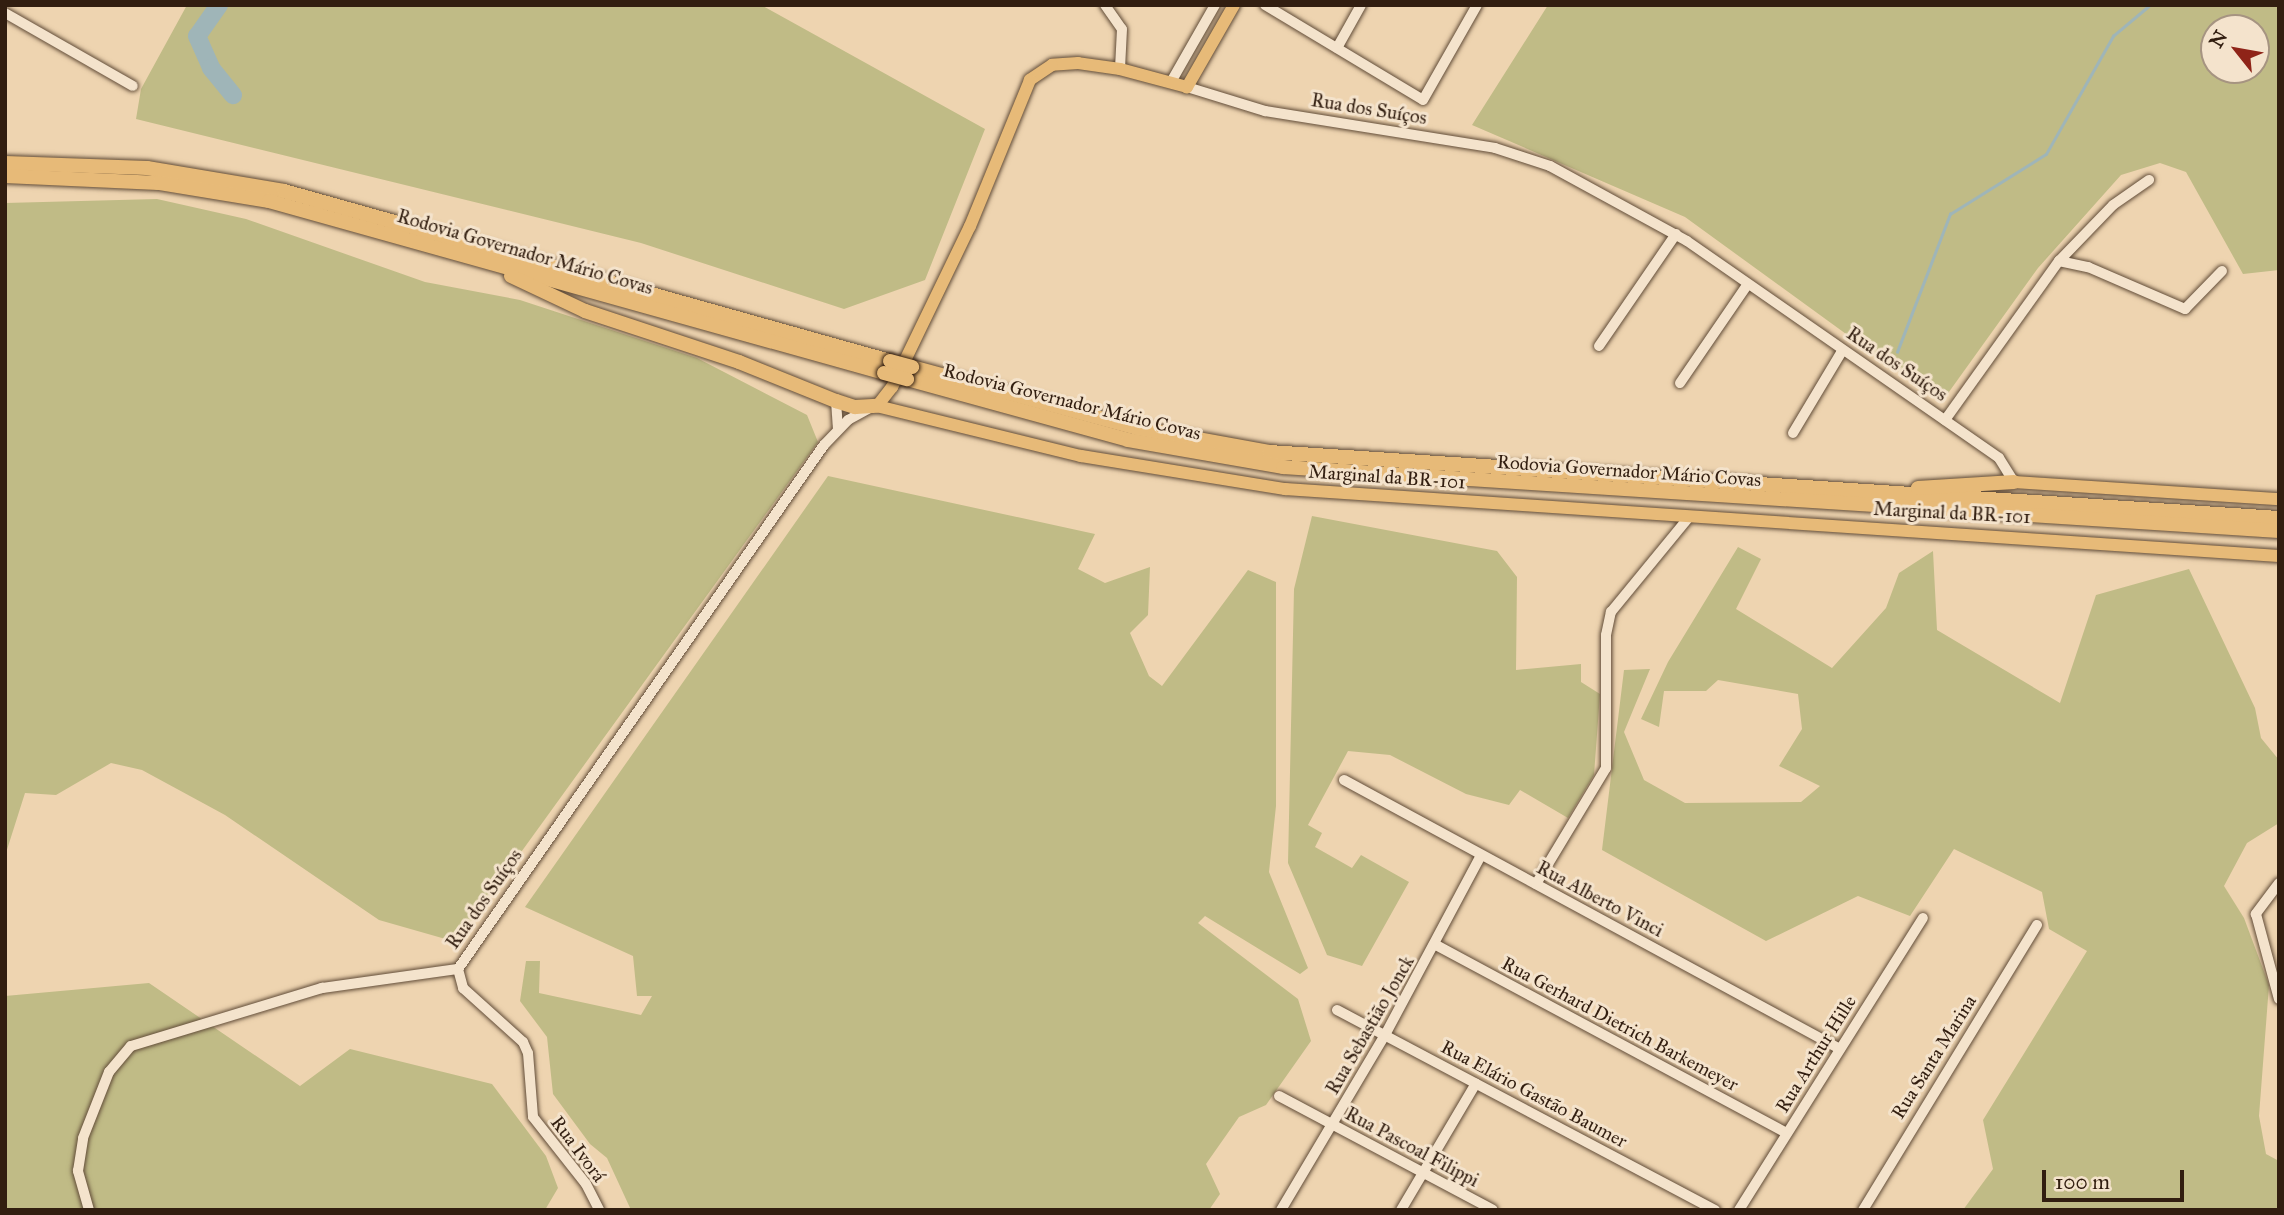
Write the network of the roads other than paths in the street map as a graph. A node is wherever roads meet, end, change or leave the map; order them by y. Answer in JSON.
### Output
{"nodes":[{"id":1,"x":1105,"y":5,"type":"edge"},
{"id":2,"x":1215,"y":5,"type":"edge"},
{"id":3,"x":1234,"y":5,"type":"edge"},
{"id":4,"x":1265,"y":5,"type":"edge"},
{"id":5,"x":1361,"y":5,"type":"edge"},
{"id":6,"x":1477,"y":5,"type":"edge"},
{"id":7,"x":5,"y":13,"type":"edge"},
{"id":8,"x":1337,"y":48,"type":"junction"},
{"id":9,"x":1120,"y":69,"type":"junction"},
{"id":10,"x":1171,"y":82,"type":"junction"},
{"id":11,"x":134,"y":86,"type":"dead end"},
{"id":12,"x":1187,"y":87,"type":"junction"},
{"id":13,"x":5,"y":163,"type":"edge"},
{"id":14,"x":5,"y":176,"type":"edge"},
{"id":15,"x":2149,"y":180,"type":"dead end"},
{"id":16,"x":1676,"y":234,"type":"junction"},
{"id":17,"x":475,"y":259,"type":"junction"},
{"id":18,"x":2059,"y":261,"type":"junction"},
{"id":19,"x":2222,"y":271,"type":"dead end"},
{"id":20,"x":1747,"y":285,"type":"junction"},
{"id":21,"x":1599,"y":346,"type":"dead end"},
{"id":22,"x":1842,"y":351,"type":"junction"},
{"id":23,"x":887,"y":367,"type":"junction"},
{"id":24,"x":910,"y":373,"type":"junction"},
{"id":25,"x":1680,"y":383,"type":"dead end"},
{"id":26,"x":836,"y":401,"type":"junction"},
{"id":27,"x":877,"y":406,"type":"junction"},
{"id":28,"x":1945,"y":420,"type":"junction"},
{"id":29,"x":838,"y":428,"type":"junction"},
{"id":30,"x":1793,"y":433,"type":"dead end"},
{"id":31,"x":2014,"y":482,"type":"junction"},
{"id":32,"x":1853,"y":492,"type":"junction"},
{"id":33,"x":2279,"y":499,"type":"edge"},
{"id":34,"x":1689,"y":517,"type":"junction"},
{"id":35,"x":2279,"y":518,"type":"edge"},
{"id":36,"x":2279,"y":531,"type":"edge"},
{"id":37,"x":2279,"y":556,"type":"edge"},
{"id":38,"x":1344,"y":780,"type":"dead end"},
{"id":39,"x":1481,"y":855,"type":"junction"},
{"id":40,"x":2279,"y":883,"type":"edge"},
{"id":41,"x":1536,"y":884,"type":"junction"},
{"id":42,"x":1923,"y":918,"type":"dead end"},
{"id":43,"x":2037,"y":925,"type":"dead end"},
{"id":44,"x":1436,"y":946,"type":"junction"},
{"id":45,"x":458,"y":969,"type":"junction"},
{"id":46,"x":2279,"y":999,"type":"edge"},
{"id":47,"x":1338,"y":1010,"type":"dead end"},
{"id":48,"x":1385,"y":1035,"type":"junction"},
{"id":49,"x":1840,"y":1049,"type":"junction"},
{"id":50,"x":1476,"y":1083,"type":"junction"},
{"id":51,"x":1279,"y":1096,"type":"dead end"},
{"id":52,"x":1332,"y":1125,"type":"junction"},
{"id":53,"x":1787,"y":1133,"type":"junction"},
{"id":54,"x":1423,"y":1173,"type":"junction"},
{"id":55,"x":89,"y":1210,"type":"edge"},
{"id":56,"x":599,"y":1210,"type":"edge"},
{"id":57,"x":1281,"y":1210,"type":"edge"},
{"id":58,"x":1401,"y":1210,"type":"edge"},
{"id":59,"x":1493,"y":1210,"type":"edge"},
{"id":60,"x":1715,"y":1210,"type":"edge"},
{"id":61,"x":1739,"y":1210,"type":"edge"},
{"id":62,"x":1863,"y":1210,"type":"edge"}],
"edges":[{"from":1,"to":9,"type":"street"},
{"from":2,"to":10,"type":"street"},
{"from":3,"to":12,"type":"main road"},
{"from":4,"to":8,"type":"street"},
{"from":5,"to":8,"type":"street"},
{"from":6,"to":8,"type":"street"},
{"from":7,"to":11,"type":"street"},
{"from":9,"to":10,"type":"main road","name":"Rua dos Suíços"},
{"from":9,"to":27,"type":"main road","name":"Rua dos Suíços"},
{"from":10,"to":12,"type":"main road","name":"Rua dos Suíços"},
{"from":12,"to":16,"type":"street","name":"Rua dos Suíços"},
{"from":13,"to":23,"type":"highway","name":"Rodovia Governador Mário Covas"},
{"from":14,"to":17,"type":"highway","name":"Rodovia Governador Mário Covas"},
{"from":15,"to":18,"type":"street"},
{"from":16,"to":20,"type":"street","name":"Rua dos Suíços"},
{"from":16,"to":21,"type":"street"},
{"from":17,"to":23,"type":"highway","name":"Rodovia Governador Mário Covas"},
{"from":17,"to":26,"type":"highway"},
{"from":18,"to":19,"type":"street"},
{"from":18,"to":28,"type":"street"},
{"from":20,"to":22,"type":"street","name":"Rua dos Suíços"},
{"from":20,"to":25,"type":"street"},
{"from":22,"to":28,"type":"street","name":"Rua dos Suíços"},
{"from":22,"to":30,"type":"street"},
{"from":23,"to":24,"type":"highway","name":"Rodovia Governador Mário Covas","bridge":true},
{"from":24,"to":32,"type":"highway","name":"Rodovia Governador Mário Covas"},
{"from":24,"to":36,"type":"highway","name":"Rodovia Governador Mário Covas"},
{"from":26,"to":27,"type":"highway"},
{"from":26,"to":29,"type":"street"},
{"from":27,"to":29,"type":"street","name":"Rua dos Suíços"},
{"from":27,"to":34,"type":"main road","name":"Marginal da BR-101"},
{"from":28,"to":31,"type":"street","name":"Rua dos Suíços"},
{"from":29,"to":45,"type":"street","name":"Rua dos Suíços"},
{"from":31,"to":32,"type":"highway"},
{"from":31,"to":33,"type":"main road","name":"Marginal da BR-101"},
{"from":32,"to":35,"type":"highway","name":"Rodovia Governador Mário Covas"},
{"from":34,"to":37,"type":"main road","name":"Marginal da BR-101"},
{"from":34,"to":41,"type":"street"},
{"from":38,"to":39,"type":"street","name":"Rua Alberto Vinci"},
{"from":39,"to":41,"type":"street","name":"Rua Alberto Vinci"},
{"from":39,"to":44,"type":"street","name":"Rua Sebastião Jonck"},
{"from":40,"to":46,"type":"street"},
{"from":41,"to":49,"type":"street","name":"Rua Alberto Vinci"},
{"from":42,"to":49,"type":"street","name":"Rua Arthur Hille"},
{"from":43,"to":62,"type":"street","name":"Rua Santa Marina"},
{"from":44,"to":48,"type":"street","name":"Rua Sebastião Jonck"},
{"from":44,"to":53,"type":"street","name":"Rua Gerhard Dietrich Barkemeyer"},
{"from":45,"to":55,"type":"street","name":"Rua dos Suíços"},
{"from":45,"to":56,"type":"street","name":"Rua Ivorá"},
{"from":47,"to":48,"type":"street","name":"Rua Elário Gastão Baumer"},
{"from":48,"to":50,"type":"street","name":"Rua Elário Gastão Baumer"},
{"from":48,"to":52,"type":"street","name":"Rua Sebastião Jonck"},
{"from":49,"to":53,"type":"street","name":"Rua Arthur Hille"},
{"from":50,"to":54,"type":"street"},
{"from":50,"to":60,"type":"street","name":"Rua Elário Gastão Baumer"},
{"from":51,"to":52,"type":"street","name":"Rua Pascoal Filippi"},
{"from":52,"to":54,"type":"street","name":"Rua Pascoal Filippi"},
{"from":52,"to":57,"type":"street","name":"Rua Sebastião Jonck"},
{"from":53,"to":61,"type":"street","name":"Rua Arthur Hille"},
{"from":54,"to":58,"type":"street"},
{"from":54,"to":59,"type":"street","name":"Rua Pascoal Filippi"}]}
